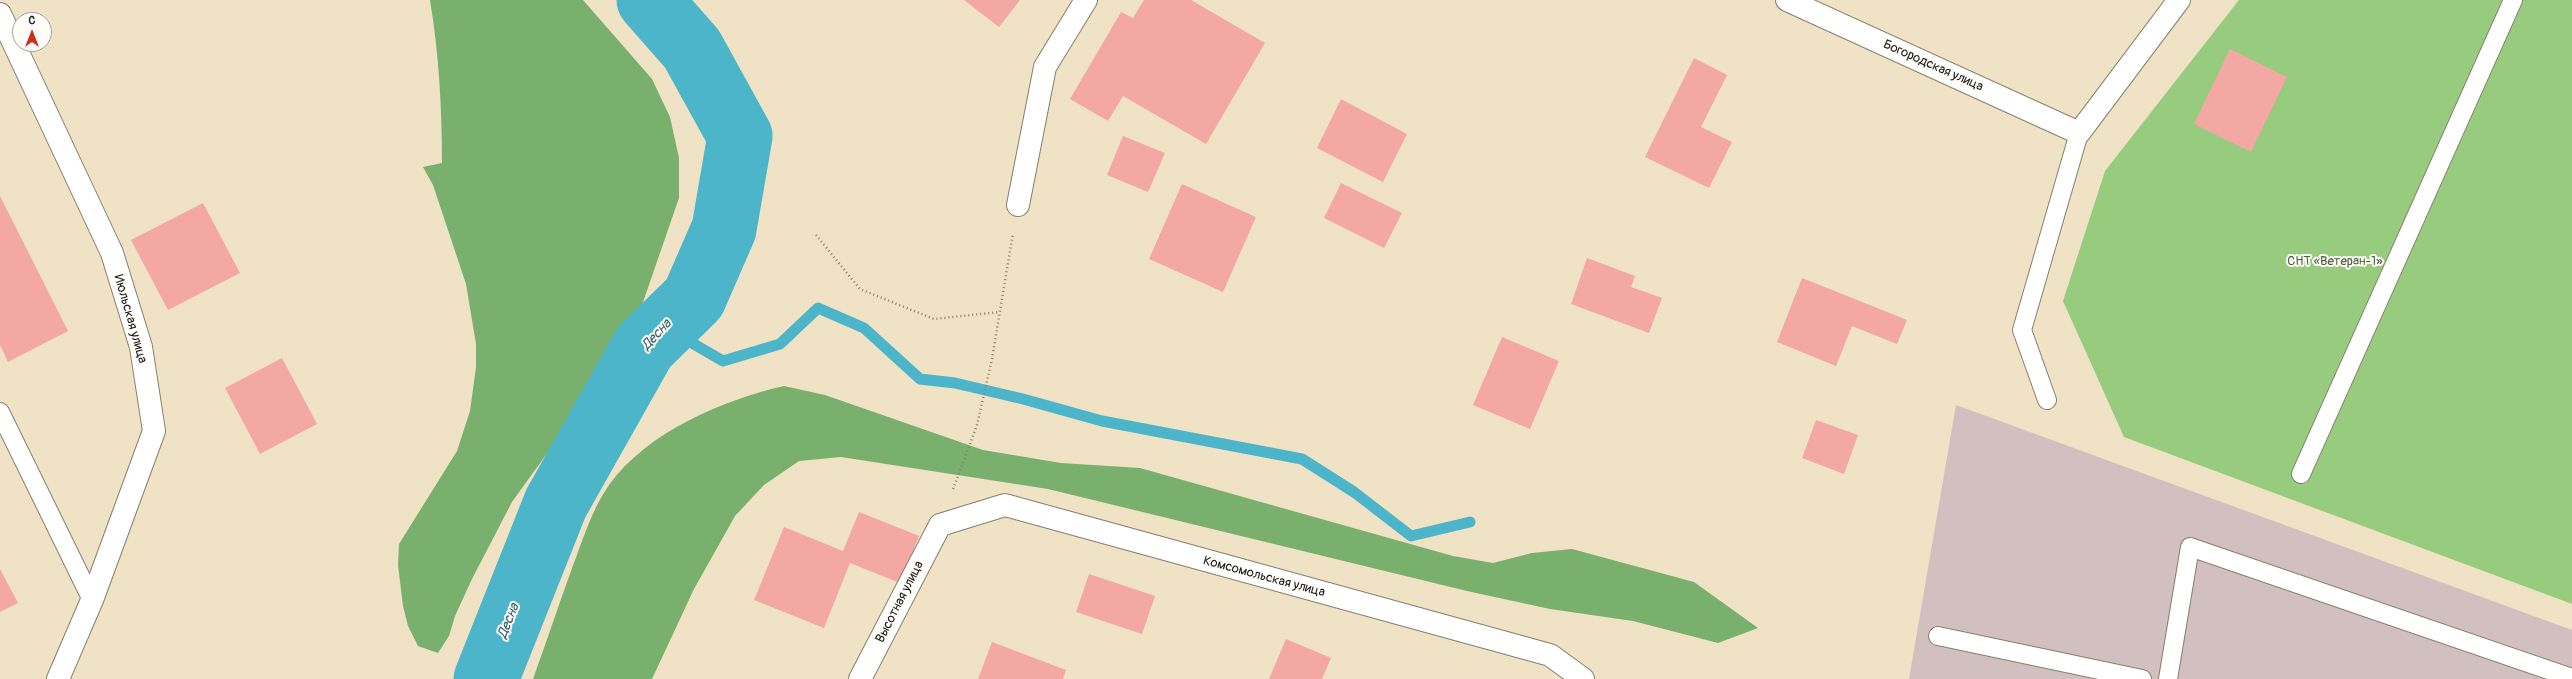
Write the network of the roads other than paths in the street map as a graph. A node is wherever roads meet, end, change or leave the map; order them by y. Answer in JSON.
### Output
{"nodes":[{"id":1,"x":1086,"y":0,"type":"edge"},
{"id":2,"x":1786,"y":0,"type":"edge"},
{"id":3,"x":2179,"y":0,"type":"edge"},
{"id":4,"x":2513,"y":0,"type":"edge"},
{"id":5,"x":0,"y":14,"type":"edge"},
{"id":6,"x":2079,"y":133,"type":"junction"},
{"id":7,"x":1018,"y":205,"type":"road end"},
{"id":8,"x":2048,"y":400,"type":"dead end"},
{"id":9,"x":0,"y":412,"type":"edge"},
{"id":10,"x":2301,"y":474,"type":"dead end"},
{"id":11,"x":940,"y":525,"type":"joint"},
{"id":12,"x":92,"y":600,"type":"junction"},
{"id":13,"x":1938,"y":636,"type":"dead end"},
{"id":14,"x":2572,"y":678,"type":"edge"},
{"id":15,"x":58,"y":679,"type":"edge"},
{"id":16,"x":860,"y":679,"type":"edge"},
{"id":17,"x":1583,"y":679,"type":"edge"},
{"id":18,"x":2142,"y":679,"type":"edge"},
{"id":19,"x":2168,"y":679,"type":"edge"}],
"edges":[{"from":1,"to":7,"type":"street"},
{"from":2,"to":6,"type":"street","name":"Богородская улица"},
{"from":3,"to":6,"type":"street"},
{"from":4,"to":10,"type":"lane"},
{"from":5,"to":12,"type":"street","name":"Июльская улица"},
{"from":6,"to":8,"type":"lane"},
{"from":9,"to":12,"type":"lane"},
{"from":11,"to":16,"type":"street","name":"Высотная улица"},
{"from":11,"to":17,"type":"street","name":"Комсомольская улица"},
{"from":12,"to":15,"type":"street","name":"Июльская улица"},
{"from":13,"to":18,"type":"lane"},
{"from":14,"to":19,"type":"lane"}]}
